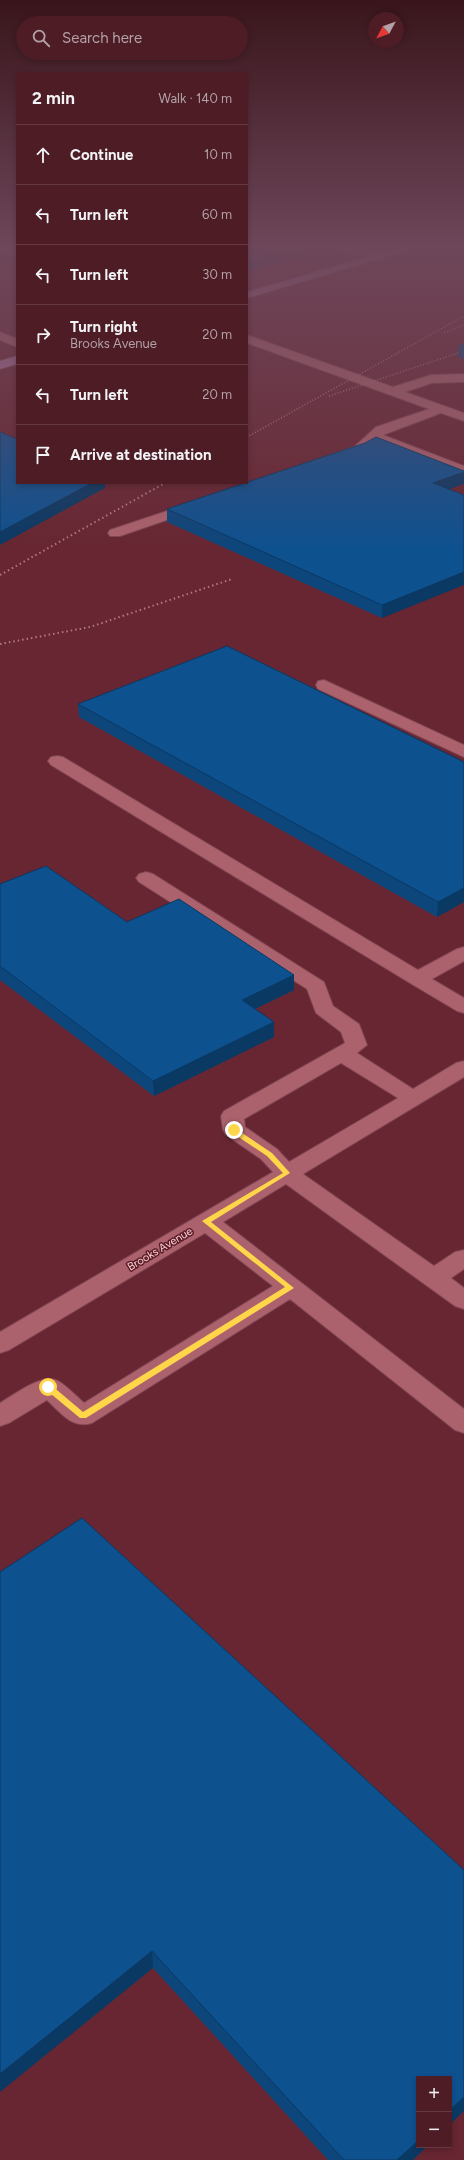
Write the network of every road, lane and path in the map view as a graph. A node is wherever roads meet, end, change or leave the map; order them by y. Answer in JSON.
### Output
{"nodes":[{"id":1,"x":268,"y":347,"type":"edge"},
{"id":2,"x":16,"y":360,"type":"edge"},
{"id":3,"x":0,"y":365,"type":"edge"},
{"id":4,"x":464,"y":378,"type":"edge"},
{"id":5,"x":392,"y":392,"type":"junction"},
{"id":6,"x":441,"y":409,"type":"junction"},
{"id":7,"x":464,"y":417,"type":"edge"},
{"id":8,"x":374,"y":436,"type":"junction"},
{"id":9,"x":329,"y":460,"type":"edge"},
{"id":10,"x":464,"y":471,"type":"edge"},
{"id":11,"x":203,"y":503,"type":"edge"},
{"id":12,"x":115,"y":533,"type":"dead end"},
{"id":13,"x":324,"y":685,"type":"dead end"},
{"id":14,"x":464,"y":752,"type":"edge"},
{"id":15,"x":57,"y":761,"type":"dead end"},
{"id":16,"x":146,"y":878,"type":"dead end"},
{"id":17,"x":464,"y":953,"type":"edge"},
{"id":18,"x":417,"y":978,"type":"junction"},
{"id":19,"x":464,"y":1007,"type":"edge"},
{"id":20,"x":342,"y":1053,"type":"junction"},
{"id":21,"x":464,"y":1068,"type":"edge"},
{"id":22,"x":414,"y":1098,"type":"junction"},
{"id":23,"x":287,"y":1173,"type":"junction"},
{"id":24,"x":206,"y":1221,"type":"junction"},
{"id":25,"x":464,"y":1258,"type":"edge"},
{"id":26,"x":433,"y":1278,"type":"junction"},
{"id":27,"x":291,"y":1288,"type":"junction"},
{"id":28,"x":464,"y":1300,"type":"edge"},
{"id":29,"x":0,"y":1344,"type":"edge"},
{"id":30,"x":0,"y":1416,"type":"edge"},
{"id":31,"x":464,"y":1423,"type":"edge"}],
"edges":[{"from":1,"to":5,"type":"street"},
{"from":2,"to":3,"type":"main road"},
{"from":4,"to":5,"type":"street"},
{"from":5,"to":6,"type":"street"},
{"from":6,"to":7,"type":"street"},
{"from":6,"to":8,"type":"street"},
{"from":8,"to":9,"type":"street"},
{"from":8,"to":10,"type":"street"},
{"from":11,"to":12,"type":"street"},
{"from":13,"to":14,"type":"street"},
{"from":15,"to":18,"type":"street"},
{"from":16,"to":20,"type":"street"},
{"from":17,"to":18,"type":"street"},
{"from":18,"to":19,"type":"street"},
{"from":20,"to":22,"type":"street"},
{"from":20,"to":23,"type":"street"},
{"from":21,"to":22,"type":"street","name":"Brooks Avenue"},
{"from":22,"to":23,"type":"street","name":"Brooks Avenue"},
{"from":23,"to":24,"type":"street","name":"Brooks Avenue"},
{"from":23,"to":26,"type":"street"},
{"from":24,"to":27,"type":"street"},
{"from":24,"to":29,"type":"street","name":"Brooks Avenue"},
{"from":25,"to":26,"type":"street"},
{"from":26,"to":28,"type":"street"},
{"from":27,"to":30,"type":"street"},
{"from":27,"to":31,"type":"street"}]}
